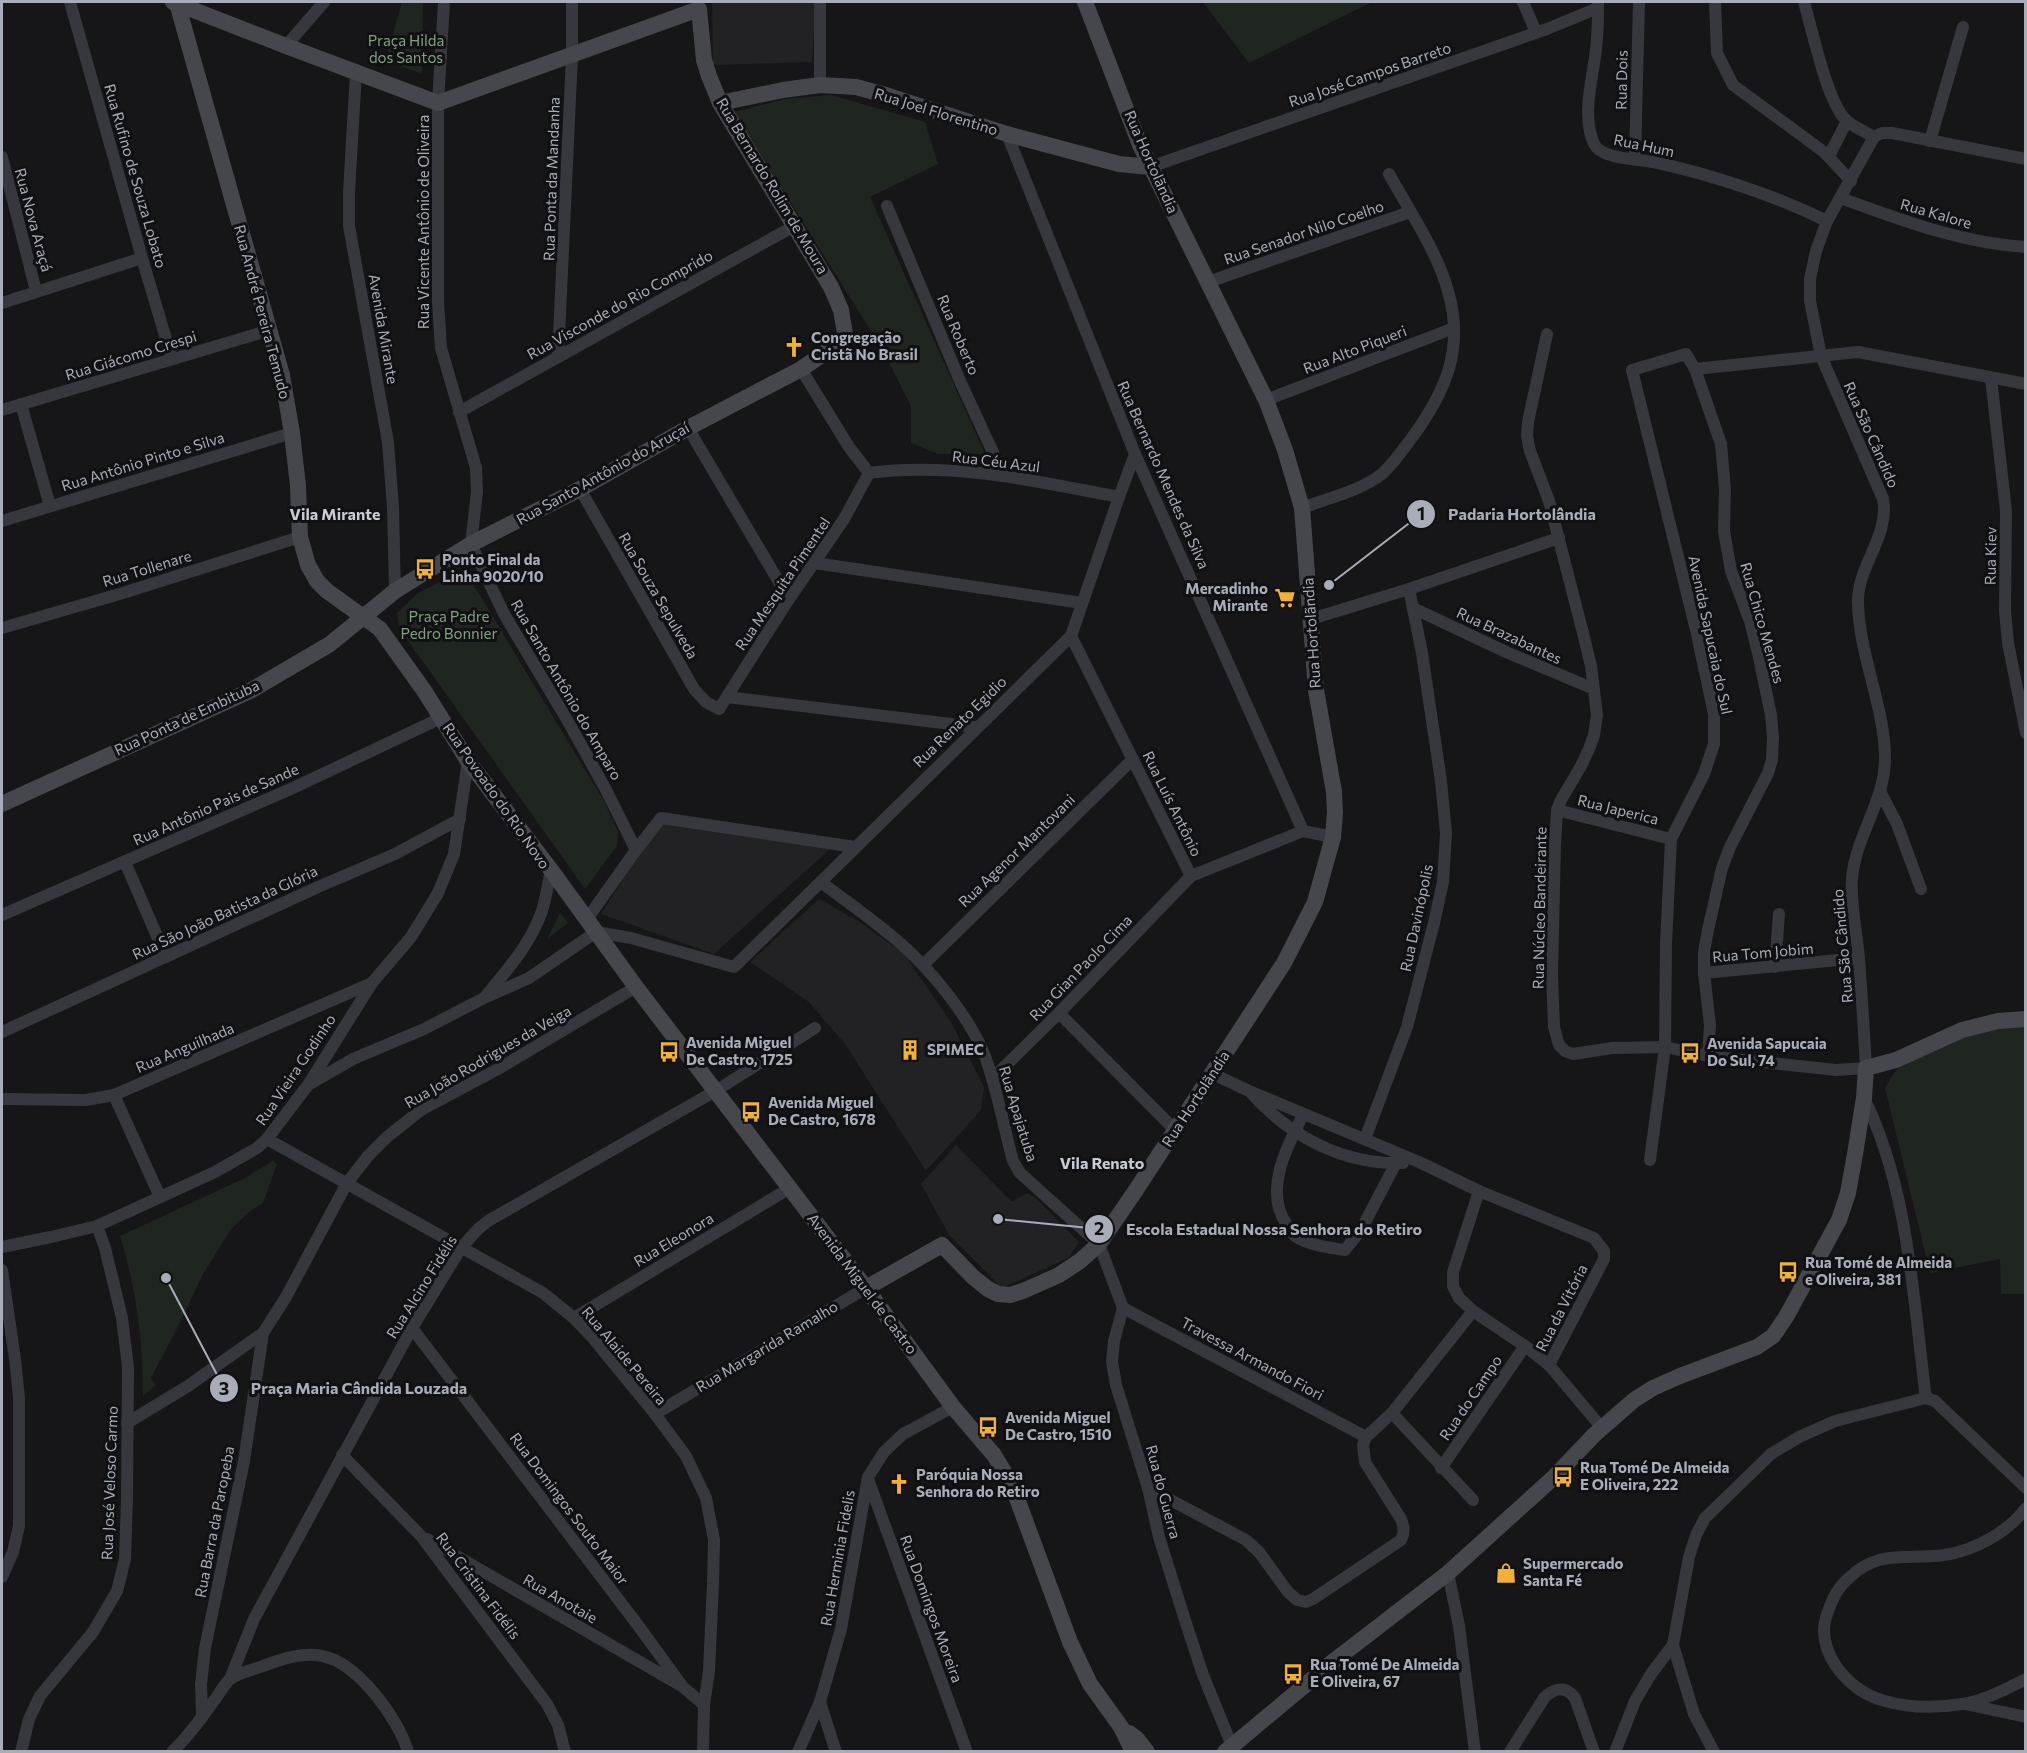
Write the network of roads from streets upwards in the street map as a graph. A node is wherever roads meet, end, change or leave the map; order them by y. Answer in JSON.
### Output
{"nodes":[{"id":1,"x":70,"y":2,"type":"edge"},
{"id":2,"x":176,"y":2,"type":"edge"},
{"id":3,"x":324,"y":2,"type":"edge"},
{"id":4,"x":444,"y":2,"type":"edge"},
{"id":5,"x":572,"y":2,"type":"edge"},
{"id":6,"x":820,"y":2,"type":"edge"},
{"id":7,"x":1085,"y":2,"type":"edge"},
{"id":8,"x":1523,"y":2,"type":"edge"},
{"id":9,"x":1639,"y":2,"type":"edge"},
{"id":10,"x":1715,"y":2,"type":"edge"},
{"id":11,"x":1804,"y":2,"type":"edge"},
{"id":12,"x":699,"y":5,"type":"edge"},
{"id":13,"x":1598,"y":5,"type":"edge"},
{"id":14,"x":1963,"y":27,"type":"dead end"},
{"id":15,"x":1536,"y":32,"type":"junction"},
{"id":16,"x":286,"y":46,"type":"junction"},
{"id":17,"x":572,"y":56,"type":"junction"},
{"id":18,"x":356,"y":73,"type":"junction"},
{"id":19,"x":820,"y":85,"type":"junction"},
{"id":20,"x":438,"y":103,"type":"junction"},
{"id":21,"x":720,"y":103,"type":"junction"},
{"id":22,"x":1847,"y":121,"type":"junction"},
{"id":23,"x":1007,"y":134,"type":"junction"},
{"id":24,"x":1874,"y":137,"type":"junction"},
{"id":25,"x":1930,"y":141,"type":"junction"},
{"id":26,"x":1829,"y":156,"type":"junction"},
{"id":27,"x":2,"y":157,"type":"edge"},
{"id":28,"x":1635,"y":159,"type":"junction"},
{"id":29,"x":2025,"y":159,"type":"edge"},
{"id":30,"x":1150,"y":167,"type":"junction"},
{"id":31,"x":1389,"y":174,"type":"dead end"},
{"id":32,"x":1851,"y":181,"type":"junction"},
{"id":33,"x":6,"y":191,"type":"edge"},
{"id":34,"x":1841,"y":198,"type":"junction"},
{"id":35,"x":887,"y":206,"type":"dead end"},
{"id":36,"x":1410,"y":212,"type":"junction"},
{"id":37,"x":1827,"y":221,"type":"junction"},
{"id":38,"x":796,"y":225,"type":"junction"},
{"id":39,"x":2025,"y":246,"type":"edge"},
{"id":40,"x":142,"y":258,"type":"junction"},
{"id":41,"x":1208,"y":282,"type":"junction"},
{"id":42,"x":36,"y":291,"type":"junction"},
{"id":43,"x":2,"y":303,"type":"edge"},
{"id":44,"x":1454,"y":328,"type":"junction"},
{"id":45,"x":270,"y":330,"type":"junction"},
{"id":46,"x":844,"y":334,"type":"joint"},
{"id":47,"x":1547,"y":334,"type":"dead end"},
{"id":48,"x":1821,"y":356,"type":"junction"},
{"id":49,"x":558,"y":357,"type":"junction"},
{"id":50,"x":172,"y":358,"type":"junction"},
{"id":51,"x":801,"y":369,"type":"junction"},
{"id":52,"x":1695,"y":369,"type":"junction"},
{"id":53,"x":1991,"y":378,"type":"junction"},
{"id":54,"x":2025,"y":384,"type":"edge"},
{"id":55,"x":1266,"y":400,"type":"junction"},
{"id":56,"x":21,"y":404,"type":"junction"},
{"id":57,"x":2,"y":410,"type":"edge"},
{"id":58,"x":459,"y":412,"type":"junction"},
{"id":59,"x":688,"y":428,"type":"junction"},
{"id":60,"x":292,"y":433,"type":"junction"},
{"id":61,"x":1135,"y":454,"type":"junction"},
{"id":62,"x":869,"y":473,"type":"junction"},
{"id":63,"x":1003,"y":474,"type":"junction"},
{"id":64,"x":580,"y":489,"type":"junction"},
{"id":65,"x":1119,"y":497,"type":"junction"},
{"id":66,"x":50,"y":506,"type":"junction"},
{"id":67,"x":1302,"y":508,"type":"junction"},
{"id":68,"x":2,"y":521,"type":"edge"},
{"id":69,"x":300,"y":537,"type":"junction"},
{"id":70,"x":1559,"y":538,"type":"junction"},
{"id":71,"x":471,"y":544,"type":"junction"},
{"id":72,"x":815,"y":563,"type":"junction"},
{"id":73,"x":1409,"y":589,"type":"junction"},
{"id":74,"x":395,"y":591,"type":"junction"},
{"id":75,"x":789,"y":599,"type":"junction"},
{"id":76,"x":1082,"y":603,"type":"junction"},
{"id":77,"x":1413,"y":608,"type":"junction"},
{"id":78,"x":364,"y":618,"type":"junction"},
{"id":79,"x":1311,"y":619,"type":"junction"},
{"id":80,"x":2,"y":628,"type":"edge"},
{"id":81,"x":380,"y":629,"type":"joint"},
{"id":82,"x":1071,"y":636,"type":"junction"},
{"id":83,"x":1594,"y":689,"type":"junction"},
{"id":84,"x":727,"y":696,"type":"junction"},
{"id":85,"x":719,"y":710,"type":"joint"},
{"id":86,"x":441,"y":718,"type":"junction"},
{"id":87,"x":976,"y":727,"type":"junction"},
{"id":88,"x":2025,"y":733,"type":"edge"},
{"id":89,"x":1133,"y":759,"type":"junction"},
{"id":90,"x":468,"y":761,"type":"junction"},
{"id":91,"x":1881,"y":793,"type":"junction"},
{"id":92,"x":2,"y":804,"type":"edge"},
{"id":93,"x":1557,"y":810,"type":"junction"},
{"id":94,"x":460,"y":819,"type":"junction"},
{"id":95,"x":1303,"y":831,"type":"junction"},
{"id":96,"x":1333,"y":837,"type":"junction"},
{"id":97,"x":1671,"y":839,"type":"junction"},
{"id":98,"x":855,"y":847,"type":"junction"},
{"id":99,"x":636,"y":850,"type":"junction"},
{"id":100,"x":125,"y":862,"type":"junction"},
{"id":101,"x":551,"y":870,"type":"junction"},
{"id":102,"x":1191,"y":876,"type":"junction"},
{"id":103,"x":820,"y":882,"type":"junction"},
{"id":104,"x":1922,"y":889,"type":"dead end"},
{"id":105,"x":1779,"y":914,"type":"dead end"},
{"id":106,"x":2,"y":915,"type":"edge"},
{"id":107,"x":592,"y":926,"type":"junction"},
{"id":108,"x":166,"y":957,"type":"junction"},
{"id":109,"x":1859,"y":958,"type":"junction"},
{"id":110,"x":923,"y":965,"type":"junction"},
{"id":111,"x":1775,"y":967,"type":"junction"},
{"id":112,"x":1704,"y":974,"type":"junction"},
{"id":113,"x":372,"y":983,"type":"junction"},
{"id":114,"x":636,"y":987,"type":"junction"},
{"id":115,"x":484,"y":998,"type":"junction"},
{"id":116,"x":1059,"y":1013,"type":"junction"},
{"id":117,"x":2025,"y":1019,"type":"edge"},
{"id":118,"x":815,"y":1028,"type":"dead end"},
{"id":119,"x":2,"y":1032,"type":"edge"},
{"id":120,"x":1665,"y":1047,"type":"junction"},
{"id":121,"x":1708,"y":1056,"type":"junction"},
{"id":122,"x":1866,"y":1068,"type":"junction"},
{"id":123,"x":1213,"y":1074,"type":"junction"},
{"id":124,"x":992,"y":1079,"type":"junction"},
{"id":125,"x":308,"y":1084,"type":"junction"},
{"id":126,"x":717,"y":1090,"type":"junction"},
{"id":127,"x":1249,"y":1091,"type":"junction"},
{"id":128,"x":114,"y":1095,"type":"junction"},
{"id":129,"x":1864,"y":1098,"type":"junction"},
{"id":130,"x":2,"y":1099,"type":"edge"},
{"id":131,"x":1304,"y":1115,"type":"junction"},
{"id":132,"x":1175,"y":1130,"type":"junction"},
{"id":133,"x":1294,"y":1132,"type":"junction"},
{"id":134,"x":267,"y":1139,"type":"junction"},
{"id":135,"x":1365,"y":1139,"type":"junction"},
{"id":136,"x":1397,"y":1159,"type":"junction"},
{"id":137,"x":1650,"y":1160,"type":"dead end"},
{"id":138,"x":347,"y":1184,"type":"junction"},
{"id":139,"x":790,"y":1188,"type":"junction"},
{"id":140,"x":1479,"y":1191,"type":"junction"},
{"id":141,"x":159,"y":1197,"type":"junction"},
{"id":142,"x":97,"y":1226,"type":"junction"},
{"id":143,"x":1099,"y":1244,"type":"junction"},
{"id":144,"x":942,"y":1245,"type":"joint"},
{"id":145,"x":2,"y":1247,"type":"edge"},
{"id":146,"x":461,"y":1248,"type":"junction"},
{"id":147,"x":2,"y":1270,"type":"edge"},
{"id":148,"x":866,"y":1288,"type":"junction"},
{"id":149,"x":1124,"y":1308,"type":"junction"},
{"id":150,"x":1473,"y":1311,"type":"junction"},
{"id":151,"x":574,"y":1318,"type":"junction"},
{"id":152,"x":412,"y":1328,"type":"junction"},
{"id":153,"x":263,"y":1333,"type":"junction"},
{"id":154,"x":1525,"y":1346,"type":"junction"},
{"id":155,"x":1549,"y":1365,"type":"junction"},
{"id":156,"x":1926,"y":1398,"type":"junction"},
{"id":157,"x":953,"y":1407,"type":"junction"},
{"id":158,"x":1392,"y":1413,"type":"junction"},
{"id":159,"x":655,"y":1414,"type":"junction"},
{"id":160,"x":127,"y":1423,"type":"junction"},
{"id":161,"x":1602,"y":1428,"type":"junction"},
{"id":162,"x":1366,"y":1437,"type":"junction"},
{"id":163,"x":342,"y":1455,"type":"junction"},
{"id":164,"x":1441,"y":1468,"type":"junction"},
{"id":165,"x":868,"y":1477,"type":"junction"},
{"id":166,"x":1148,"y":1488,"type":"junction"},
{"id":167,"x":2025,"y":1488,"type":"edge"},
{"id":168,"x":1473,"y":1500,"type":"dead end"},
{"id":169,"x":2025,"y":1508,"type":"edge"},
{"id":170,"x":422,"y":1536,"type":"junction"},
{"id":171,"x":1448,"y":1573,"type":"junction"},
{"id":172,"x":2,"y":1577,"type":"edge"},
{"id":173,"x":1673,"y":1645,"type":"junction"},
{"id":174,"x":230,"y":1679,"type":"junction"},
{"id":175,"x":2025,"y":1679,"type":"edge"},
{"id":176,"x":683,"y":1687,"type":"junction"},
{"id":177,"x":820,"y":1702,"type":"junction"},
{"id":178,"x":1964,"y":1704,"type":"junction"},
{"id":179,"x":704,"y":1705,"type":"junction"},
{"id":180,"x":202,"y":1717,"type":"junction"},
{"id":181,"x":2025,"y":1717,"type":"edge"},
{"id":182,"x":1121,"y":1727,"type":"junction"},
{"id":183,"x":1229,"y":1750,"type":"edge"},
{"id":184,"x":21,"y":1752,"type":"edge"},
{"id":185,"x":172,"y":1752,"type":"edge"},
{"id":186,"x":408,"y":1752,"type":"edge"},
{"id":187,"x":565,"y":1752,"type":"edge"},
{"id":188,"x":703,"y":1752,"type":"edge"},
{"id":189,"x":798,"y":1752,"type":"edge"},
{"id":190,"x":836,"y":1752,"type":"edge"},
{"id":191,"x":967,"y":1752,"type":"edge"},
{"id":192,"x":1133,"y":1752,"type":"edge"},
{"id":193,"x":1147,"y":1752,"type":"edge"},
{"id":194,"x":1475,"y":1752,"type":"edge"},
{"id":195,"x":1510,"y":1752,"type":"edge"},
{"id":196,"x":1594,"y":1752,"type":"edge"},
{"id":197,"x":1615,"y":1752,"type":"edge"},
{"id":198,"x":1714,"y":1752,"type":"edge"}],
"edges":[{"from":1,"to":40,"type":"street","name":"Rua Rufino de Souza Lobato"},
{"from":2,"to":16,"type":"street"},
{"from":2,"to":45,"type":"street","name":"Rua André Pereira Temudo"},
{"from":3,"to":16,"type":"street"},
{"from":4,"to":20,"type":"street","name":"Rua Vicente Antônio de Oliveira"},
{"from":5,"to":17,"type":"street","name":"Rua Ponta da Mandanha"},
{"from":6,"to":19,"type":"street"},
{"from":7,"to":30,"type":"street","name":"Rua Hortolãndia"},
{"from":8,"to":15,"type":"street"},
{"from":9,"to":28,"type":"street","name":"Rua Dois"},
{"from":10,"to":26,"type":"street"},
{"from":11,"to":22,"type":"street"},
{"from":12,"to":17,"type":"street"},
{"from":12,"to":21,"type":"street","name":"Rua Bernardo Rolim de Moura"},
{"from":13,"to":15,"type":"street","name":"Rua José Campos Barreto"},
{"from":13,"to":28,"type":"street","name":"Rua Hum"},
{"from":14,"to":25,"type":"street"},
{"from":15,"to":30,"type":"street","name":"Rua José Campos Barreto"},
{"from":16,"to":18,"type":"street"},
{"from":17,"to":20,"type":"street"},
{"from":17,"to":49,"type":"street","name":"Rua Ponta da Mandanha"},
{"from":18,"to":20,"type":"street"},
{"from":18,"to":74,"type":"street","name":"Avenida Mirante"},
{"from":19,"to":21,"type":"street","name":"Rua Joel Florentino"},
{"from":19,"to":23,"type":"street","name":"Rua Joel Florentino"},
{"from":20,"to":58,"type":"street","name":"Rua Vicente Antônio de Oliveira"},
{"from":21,"to":38,"type":"street","name":"Rua Bernardo Rolim de Moura"},
{"from":22,"to":24,"type":"street"},
{"from":22,"to":26,"type":"street"},
{"from":23,"to":30,"type":"street","name":"Rua Joel Florentino"},
{"from":23,"to":61,"type":"street","name":"Rua Bernardo Mendes da Silva"},
{"from":24,"to":25,"type":"street"},
{"from":24,"to":32,"type":"street","name":"Rua São Cândido"},
{"from":25,"to":29,"type":"street"},
{"from":26,"to":32,"type":"street"},
{"from":27,"to":33,"type":"street","name":"Rua Nova Araçá"},
{"from":28,"to":37,"type":"street","name":"Rua Hum"},
{"from":30,"to":41,"type":"street","name":"Rua Hortolãndia"},
{"from":31,"to":36,"type":"street"},
{"from":32,"to":34,"type":"street","name":"Rua São Cândido"},
{"from":33,"to":42,"type":"street","name":"Rua Nova Araçá"},
{"from":34,"to":37,"type":"street","name":"Rua São Cândido"},
{"from":34,"to":39,"type":"street","name":"Rua Kalore"},
{"from":35,"to":63,"type":"street","name":"Rua Roberto"},
{"from":36,"to":41,"type":"street","name":"Rua Senador Nilo Coelho"},
{"from":36,"to":44,"type":"street"},
{"from":37,"to":48,"type":"street","name":"Rua São Cândido"},
{"from":38,"to":46,"type":"street","name":"Rua Bernardo Rolim de Moura"},
{"from":38,"to":49,"type":"street","name":"Rua Visconde do Rio Comprido"},
{"from":40,"to":42,"type":"street"},
{"from":40,"to":50,"type":"street","name":"Rua Rufino de Souza Lobato"},
{"from":41,"to":55,"type":"street","name":"Rua Hortolãndia"},
{"from":42,"to":43,"type":"street"},
{"from":44,"to":55,"type":"street","name":"Rua Alto Piqueri"},
{"from":44,"to":67,"type":"street"},
{"from":45,"to":50,"type":"street","name":"Rua Giácomo Crespi"},
{"from":45,"to":60,"type":"street","name":"Rua André Pereira Temudo"},
{"from":46,"to":51,"type":"street","name":"Rua Santo Antônio do Aruçaí"},
{"from":47,"to":70,"type":"street","name":"Rua Núcleo Bandeirante"},
{"from":48,"to":52,"type":"street"},
{"from":48,"to":53,"type":"street"},
{"from":48,"to":91,"type":"street","name":"Rua São Cândido"},
{"from":49,"to":58,"type":"street","name":"Rua Visconde do Rio Comprido"},
{"from":50,"to":56,"type":"street","name":"Rua Giácomo Crespi"},
{"from":51,"to":59,"type":"street","name":"Rua Santo Antônio do Aruçaí"},
{"from":51,"to":62,"type":"street"},
{"from":52,"to":97,"type":"street","name":"Avenida Sapucaia do Sul"},
{"from":52,"to":112,"type":"street","name":"Rua Chico Mendes"},
{"from":53,"to":54,"type":"street"},
{"from":53,"to":88,"type":"street","name":"Rua Kiev"},
{"from":55,"to":67,"type":"street","name":"Rua Hortolãndia"},
{"from":56,"to":57,"type":"street","name":"Rua Giácomo Crespi"},
{"from":56,"to":66,"type":"street"},
{"from":58,"to":71,"type":"street","name":"Rua Vicente Antônio de Oliveira"},
{"from":59,"to":64,"type":"street","name":"Rua Santo Antônio do Aruçaí"},
{"from":59,"to":75,"type":"street"},
{"from":60,"to":66,"type":"street","name":"Rua Antônio Pinto e Silva"},
{"from":60,"to":69,"type":"street","name":"Rua André Pereira Temudo"},
{"from":61,"to":65,"type":"street","name":"Rua Renato Egidio"},
{"from":61,"to":95,"type":"street","name":"Rua Bernardo Mendes da Silva"},
{"from":62,"to":63,"type":"street","name":"Rua Céu Azul"},
{"from":62,"to":72,"type":"street","name":"Rua Mesquita Pimentel"},
{"from":63,"to":65,"type":"street","name":"Rua Céu Azul"},
{"from":64,"to":71,"type":"street","name":"Rua Santo Antônio do Aruçaí"},
{"from":64,"to":85,"type":"street","name":"Rua Souza Sepulveda"},
{"from":65,"to":76,"type":"street","name":"Rua Renato Egidio"},
{"from":66,"to":68,"type":"street","name":"Rua Antônio Pinto e Silva"},
{"from":67,"to":79,"type":"street","name":"Rua Hortolãndia"},
{"from":69,"to":78,"type":"street","name":"Rua André Pereira Temudo"},
{"from":69,"to":80,"type":"street","name":"Rua Tollenare"},
{"from":70,"to":73,"type":"street"},
{"from":70,"to":83,"type":"street","name":"Rua Núcleo Bandeirante"},
{"from":71,"to":74,"type":"street","name":"Rua Santo Antônio do Aruçaí"},
{"from":71,"to":99,"type":"street","name":"Rua Santo Antônio do Amparo"},
{"from":72,"to":75,"type":"street","name":"Rua Mesquita Pimentel"},
{"from":72,"to":76,"type":"street"},
{"from":73,"to":77,"type":"street","name":"Rua Davinópolis"},
{"from":73,"to":79,"type":"street"},
{"from":74,"to":78,"type":"street","name":"Rua Santo Antônio do Aruçaí"},
{"from":75,"to":84,"type":"street","name":"Rua Mesquita Pimentel"},
{"from":76,"to":82,"type":"street","name":"Rua Renato Egidio"},
{"from":77,"to":83,"type":"street","name":"Rua Brazabantes"},
{"from":77,"to":135,"type":"street","name":"Rua Davinópolis"},
{"from":78,"to":81,"type":"street","name":"Rua André Pereira Temudo"},
{"from":78,"to":92,"type":"street","name":"Rua Ponta de Embituba"},
{"from":79,"to":96,"type":"street","name":"Rua Hortolãndia"},
{"from":81,"to":86,"type":"street","name":"Rua Povoado do Rio Novo"},
{"from":82,"to":87,"type":"street","name":"Rua Renato Egidio"},
{"from":82,"to":89,"type":"street","name":"Rua Luís Antônio"},
{"from":83,"to":93,"type":"street","name":"Rua Núcleo Bandeirante"},
{"from":84,"to":85,"type":"street","name":"Rua Mesquita Pimentel"},
{"from":84,"to":87,"type":"street"},
{"from":86,"to":90,"type":"street","name":"Rua Povoado do Rio Novo"},
{"from":86,"to":100,"type":"street","name":"Rua Antônio Pais de Sande"},
{"from":87,"to":98,"type":"street","name":"Rua Renato Egidio"},
{"from":89,"to":102,"type":"street","name":"Rua Luís Antônio"},
{"from":89,"to":110,"type":"street","name":"Rua Agenor Mantovani"},
{"from":90,"to":94,"type":"street","name":"Rua Vieira Godinho"},
{"from":90,"to":101,"type":"street","name":"Rua Povoado do Rio Novo"},
{"from":91,"to":104,"type":"street"},
{"from":91,"to":109,"type":"street","name":"Rua São Cândido"},
{"from":93,"to":97,"type":"street","name":"Rua Japerica"},
{"from":93,"to":120,"type":"street","name":"Rua Núcleo Bandeirante"},
{"from":94,"to":108,"type":"street","name":"Rua São João Batista da Glória"},
{"from":94,"to":113,"type":"street","name":"Rua Vieira Godinho"},
{"from":95,"to":96,"type":"street"},
{"from":95,"to":102,"type":"street","name":"Rua Luís Antônio"},
{"from":96,"to":123,"type":"street","name":"Rua Hortolãndia"},
{"from":97,"to":120,"type":"street","name":"Avenida Sapucaia do Sul"},
{"from":98,"to":99,"type":"street"},
{"from":98,"to":103,"type":"street","name":"Rua Renato Egidio"},
{"from":99,"to":107,"type":"street"},
{"from":100,"to":106,"type":"street","name":"Rua Antônio Pais de Sande"},
{"from":100,"to":108,"type":"street"},
{"from":101,"to":107,"type":"street","name":"Avenida Miguel de Castro"},
{"from":101,"to":115,"type":"street","name":"Rua Povoado do Rio Novo"},
{"from":102,"to":116,"type":"street","name":"Rua Gian Paolo Cima"},
{"from":103,"to":107,"type":"street","name":"Rua Renato Egidio"},
{"from":103,"to":110,"type":"street","name":"Rua Apajatuba"},
{"from":105,"to":111,"type":"street"},
{"from":107,"to":114,"type":"street","name":"Avenida Miguel de Castro"},
{"from":107,"to":115,"type":"street","name":"Rua Povoado do Rio Novo"},
{"from":108,"to":119,"type":"street","name":"Rua São João Batista da Glória"},
{"from":109,"to":111,"type":"street","name":"Rua Tom Jobim"},
{"from":109,"to":122,"type":"street","name":"Rua São Cândido"},
{"from":110,"to":124,"type":"street","name":"Rua Apajatuba"},
{"from":111,"to":112,"type":"street","name":"Rua Tom Jobim"},
{"from":112,"to":121,"type":"street","name":"Rua Chico Mendes"},
{"from":113,"to":125,"type":"street","name":"Rua Vieira Godinho"},
{"from":113,"to":128,"type":"street","name":"Rua Anguilhada"},
{"from":114,"to":126,"type":"street","name":"Avenida Miguel de Castro"},
{"from":114,"to":138,"type":"street","name":"Rua João Rodrigues da Veiga"},
{"from":115,"to":125,"type":"street","name":"Rua Povoado do Rio Novo"},
{"from":116,"to":124,"type":"street","name":"Rua Gian Paolo Cima"},
{"from":116,"to":132,"type":"street"},
{"from":117,"to":122,"type":"street"},
{"from":118,"to":126,"type":"street","name":"Rua Alcino Fidélis"},
{"from":120,"to":121,"type":"street","name":"Rua Núcleo Bandeirante"},
{"from":120,"to":137,"type":"street","name":"Avenida Sapucaia do Sul"},
{"from":121,"to":122,"type":"street","name":"Rua Núcleo Bandeirante"},
{"from":122,"to":129,"type":"street"},
{"from":123,"to":127,"type":"street","name":"Rua da Vitória"},
{"from":123,"to":132,"type":"street","name":"Rua Hortolãndia"},
{"from":124,"to":143,"type":"street","name":"Rua Apajatuba"},
{"from":125,"to":134,"type":"street","name":"Rua Vieira Godinho"},
{"from":126,"to":139,"type":"street","name":"Avenida Miguel de Castro"},
{"from":126,"to":146,"type":"street","name":"Rua Alcino Fidélis"},
{"from":127,"to":131,"type":"street","name":"Rua da Vitória"},
{"from":127,"to":133,"type":"street","name":"Rua da Vitória"},
{"from":128,"to":130,"type":"street","name":"Rua Anguilhada"},
{"from":128,"to":141,"type":"street"},
{"from":129,"to":156,"type":"street"},
{"from":129,"to":161,"type":"street"},
{"from":131,"to":133,"type":"street"},
{"from":131,"to":135,"type":"street","name":"Rua da Vitória"},
{"from":132,"to":143,"type":"street","name":"Rua Hortolãndia"},
{"from":133,"to":136,"type":"street","name":"Rua da Vitória"},
{"from":133,"to":136,"type":"street"},
{"from":134,"to":138,"type":"street","name":"Rua Alaide Pereira"},
{"from":134,"to":141,"type":"street","name":"Rua Vieira Godinho"},
{"from":135,"to":136,"type":"street","name":"Rua da Vitória"},
{"from":136,"to":140,"type":"street","name":"Rua da Vitória"},
{"from":138,"to":146,"type":"street","name":"Rua Alaide Pereira"},
{"from":138,"to":153,"type":"street","name":"Rua João Rodrigues da Veiga"},
{"from":139,"to":148,"type":"street","name":"Avenida Miguel de Castro"},
{"from":139,"to":151,"type":"street","name":"Rua Eleonora"},
{"from":140,"to":150,"type":"street"},
{"from":140,"to":155,"type":"street","name":"Rua da Vitória"},
{"from":141,"to":142,"type":"street","name":"Rua Vieira Godinho"},
{"from":142,"to":145,"type":"street","name":"Rua Vieira Godinho"},
{"from":142,"to":160,"type":"street","name":"Rua José Veloso Carmo"},
{"from":143,"to":144,"type":"street","name":"Rua Hortolãndia"},
{"from":143,"to":149,"type":"street"},
{"from":144,"to":148,"type":"street","name":"Rua Margarida Ramalho"},
{"from":146,"to":151,"type":"street","name":"Rua Alaide Pereira"},
{"from":146,"to":152,"type":"street","name":"Rua Alcino Fidélis"},
{"from":147,"to":172,"type":"street"},
{"from":148,"to":157,"type":"street","name":"Avenida Miguel de Castro"},
{"from":148,"to":159,"type":"street","name":"Rua Margarida Ramalho"},
{"from":149,"to":162,"type":"street","name":"Travessa Armando Fiori"},
{"from":149,"to":166,"type":"street","name":"Rua do Guerra"},
{"from":150,"to":154,"type":"street"},
{"from":150,"to":158,"type":"street"},
{"from":151,"to":159,"type":"street","name":"Rua Alaide Pereira"},
{"from":152,"to":163,"type":"street","name":"Rua Alcino Fidélis"},
{"from":152,"to":176,"type":"street","name":"Rua Domingos Souto Maior"},
{"from":153,"to":160,"type":"street","name":"Rua João Rodrigues da Veiga"},
{"from":153,"to":180,"type":"street","name":"Rua Barra da Paropeba"},
{"from":154,"to":155,"type":"street"},
{"from":154,"to":164,"type":"street","name":"Rua do Campo"},
{"from":155,"to":161,"type":"street","name":"Rua da Vitória"},
{"from":156,"to":167,"type":"street"},
{"from":156,"to":173,"type":"street"},
{"from":157,"to":165,"type":"street","name":"Rua Herminia Fidelis"},
{"from":157,"to":182,"type":"street","name":"Avenida Miguel de Castro"},
{"from":158,"to":162,"type":"street"},
{"from":158,"to":164,"type":"street"},
{"from":159,"to":179,"type":"street","name":"Rua Alaide Pereira"},
{"from":160,"to":184,"type":"street","name":"Rua José Veloso Carmo"},
{"from":161,"to":171,"type":"street"},
{"from":162,"to":166,"type":"street"},
{"from":163,"to":170,"type":"street","name":"Rua Cristina Fidélis"},
{"from":163,"to":174,"type":"street","name":"Rua Alcino Fidélis"},
{"from":164,"to":168,"type":"street"},
{"from":165,"to":177,"type":"street","name":"Rua Herminia Fidelis"},
{"from":165,"to":191,"type":"street","name":"Rua Domingos Moreira"},
{"from":166,"to":183,"type":"street","name":"Rua do Guerra"},
{"from":169,"to":178,"type":"street"},
{"from":170,"to":176,"type":"street","name":"Rua Anotaie"},
{"from":170,"to":187,"type":"street","name":"Rua Cristina Fidélis"},
{"from":171,"to":183,"type":"street"},
{"from":171,"to":194,"type":"street"},
{"from":173,"to":197,"type":"street"},
{"from":173,"to":198,"type":"street"},
{"from":174,"to":180,"type":"street","name":"Rua Alcino Fidélis"},
{"from":174,"to":186,"type":"street"},
{"from":175,"to":178,"type":"street"},
{"from":176,"to":179,"type":"street","name":"Rua Domingos Souto Maior"},
{"from":177,"to":189,"type":"street","name":"Rua Herminia Fidelis"},
{"from":177,"to":190,"type":"street"},
{"from":178,"to":181,"type":"street"},
{"from":179,"to":188,"type":"street","name":"Rua Alaide Pereira"},
{"from":180,"to":185,"type":"street","name":"Rua Alcino Fidélis"},
{"from":182,"to":192,"type":"street","name":"Avenida Miguel de Castro"},
{"from":182,"to":193,"type":"street","name":"Avenida Miguel de Castro"},
{"from":195,"to":196,"type":"street"}]}
